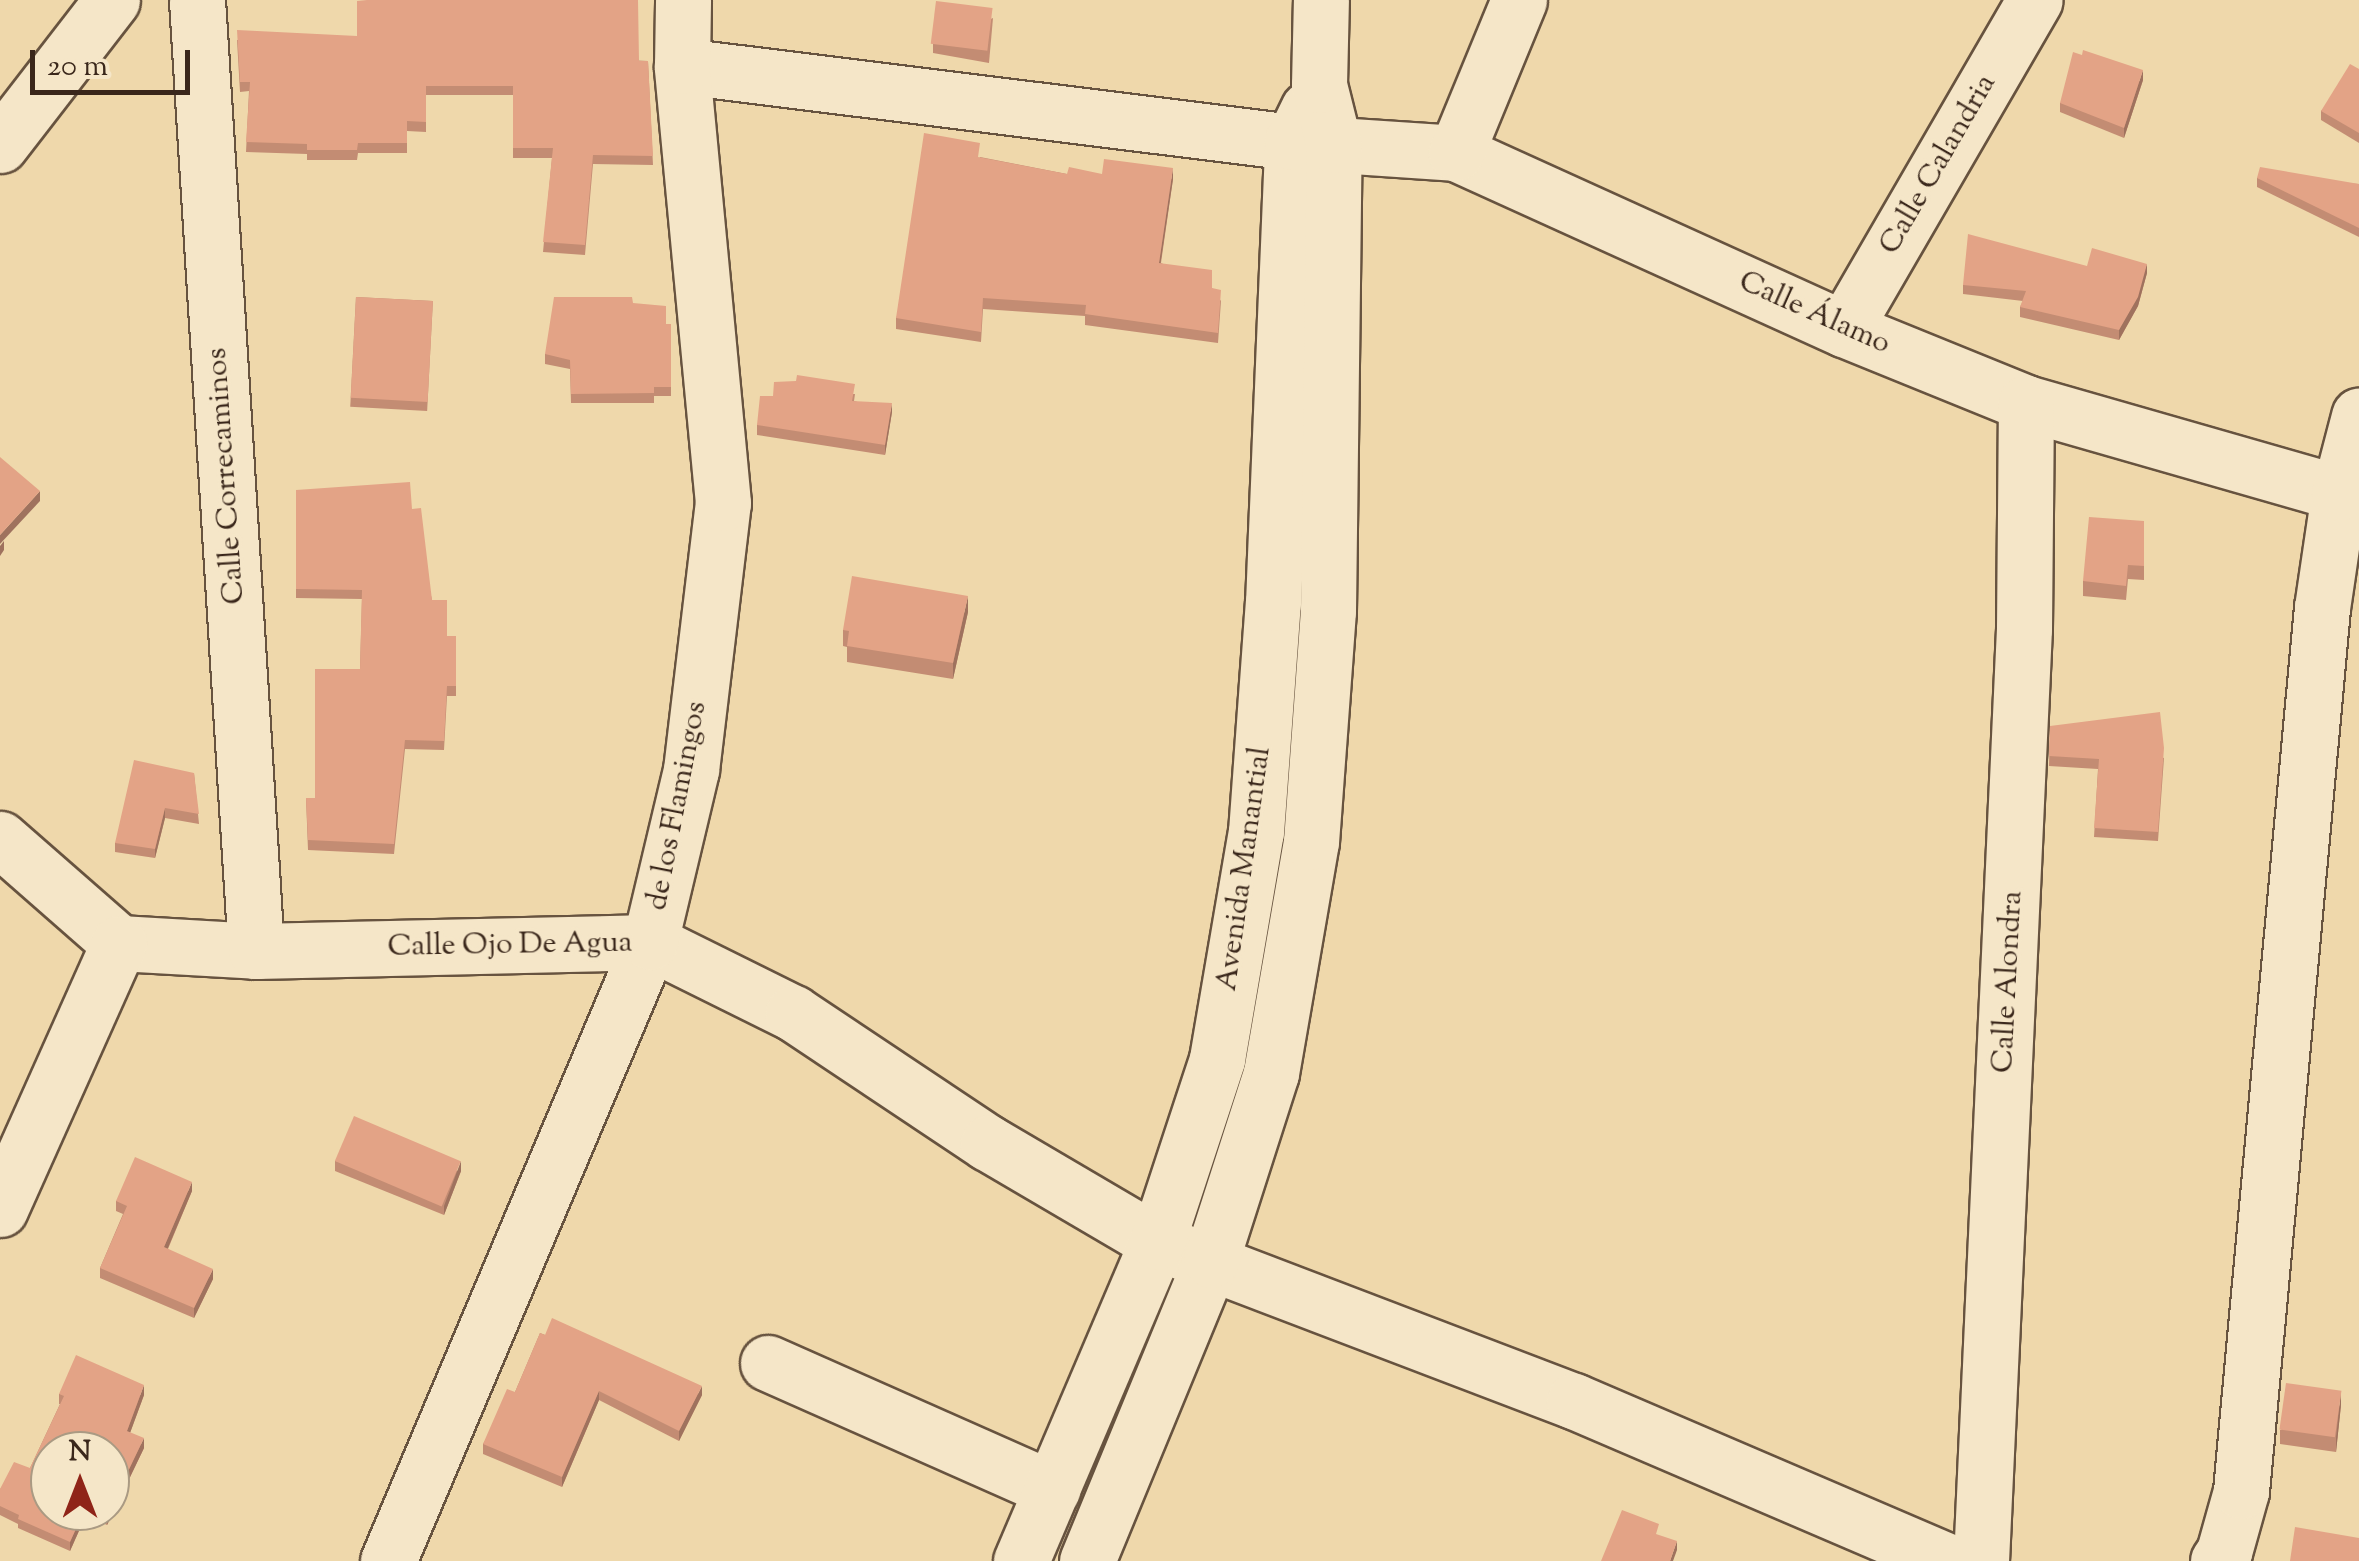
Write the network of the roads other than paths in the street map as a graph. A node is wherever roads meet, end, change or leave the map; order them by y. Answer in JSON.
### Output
{"nodes":[{"id":1,"x":112,"y":0,"type":"edge"},
{"id":2,"x":197,"y":0,"type":"edge"},
{"id":3,"x":682,"y":0,"type":"edge"},
{"id":4,"x":1320,"y":0,"type":"edge"},
{"id":5,"x":2035,"y":0,"type":"edge"},
{"id":6,"x":1524,"y":6,"type":"edge"},
{"id":7,"x":682,"y":66,"type":"junction"},
{"id":8,"x":0,"y":144,"type":"edge"},
{"id":9,"x":1313,"y":144,"type":"junction"},
{"id":10,"x":1456,"y":153,"type":"junction"},
{"id":11,"x":1844,"y":329,"type":"junction"},
{"id":12,"x":2026,"y":402,"type":"junction"},
{"id":13,"x":2359,"y":416,"type":"edge"},
{"id":14,"x":2339,"y":493,"type":"junction"},
{"id":15,"x":0,"y":839,"type":"edge"},
{"id":16,"x":650,"y":942,"type":"junction"},
{"id":17,"x":119,"y":943,"type":"junction"},
{"id":18,"x":256,"y":951,"type":"junction"},
{"id":19,"x":5,"y":1179,"type":"edge"},
{"id":20,"x":1158,"y":1242,"type":"junction"},
{"id":21,"x":1211,"y":1260,"type":"junction"},
{"id":22,"x":768,"y":1363,"type":"dead end"},
{"id":23,"x":1052,"y":1489,"type":"junction"},
{"id":24,"x":1933,"y":1558,"type":"edge"},
{"id":25,"x":388,"y":1561,"type":"edge"},
{"id":26,"x":1021,"y":1561,"type":"edge"},
{"id":27,"x":1087,"y":1561,"type":"edge"},
{"id":28,"x":1982,"y":1561,"type":"edge"},
{"id":29,"x":2218,"y":1561,"type":"edge"}],
"edges":[{"from":1,"to":8,"type":"street"},
{"from":2,"to":18,"type":"street","name":"Calle Correcaminos"},
{"from":3,"to":7,"type":"street","name":"de los Flamingos"},
{"from":4,"to":9,"type":"street","name":"Avenida Manantial"},
{"from":5,"to":11,"type":"street","name":"Calle Calandria"},
{"from":6,"to":10,"type":"street"},
{"from":7,"to":9,"type":"street","name":"Calle Álamo"},
{"from":7,"to":16,"type":"street","name":"de los Flamingos"},
{"from":9,"to":10,"type":"street","name":"Calle Álamo"},
{"from":9,"to":20,"type":"street","name":"Avenida Manantial"},
{"from":9,"to":21,"type":"street","name":"Avenida Manantial"},
{"from":10,"to":11,"type":"street","name":"Calle Álamo"},
{"from":11,"to":12,"type":"street","name":"Calle Álamo"},
{"from":12,"to":14,"type":"street","name":"Calle Álamo"},
{"from":12,"to":28,"type":"street","name":"Calle Alondra"},
{"from":13,"to":14,"type":"street"},
{"from":14,"to":29,"type":"street"},
{"from":15,"to":17,"type":"street"},
{"from":16,"to":18,"type":"street","name":"Calle Ojo De Agua"},
{"from":16,"to":20,"type":"street","name":"Calle Ojo De Agua"},
{"from":16,"to":25,"type":"street","name":"de los Flamingos"},
{"from":17,"to":18,"type":"street","name":"Calle Ojo De Agua"},
{"from":17,"to":19,"type":"street"},
{"from":20,"to":21,"type":"street","name":"Calle Ojo De Agua"},
{"from":20,"to":23,"type":"street","name":"Avenida Manantial"},
{"from":21,"to":24,"type":"street","name":"Calle Ojo De Agua"},
{"from":21,"to":27,"type":"street","name":"Avenida Manantial"},
{"from":22,"to":23,"type":"street"},
{"from":23,"to":26,"type":"street","name":"Avenida Manantial"}]}
